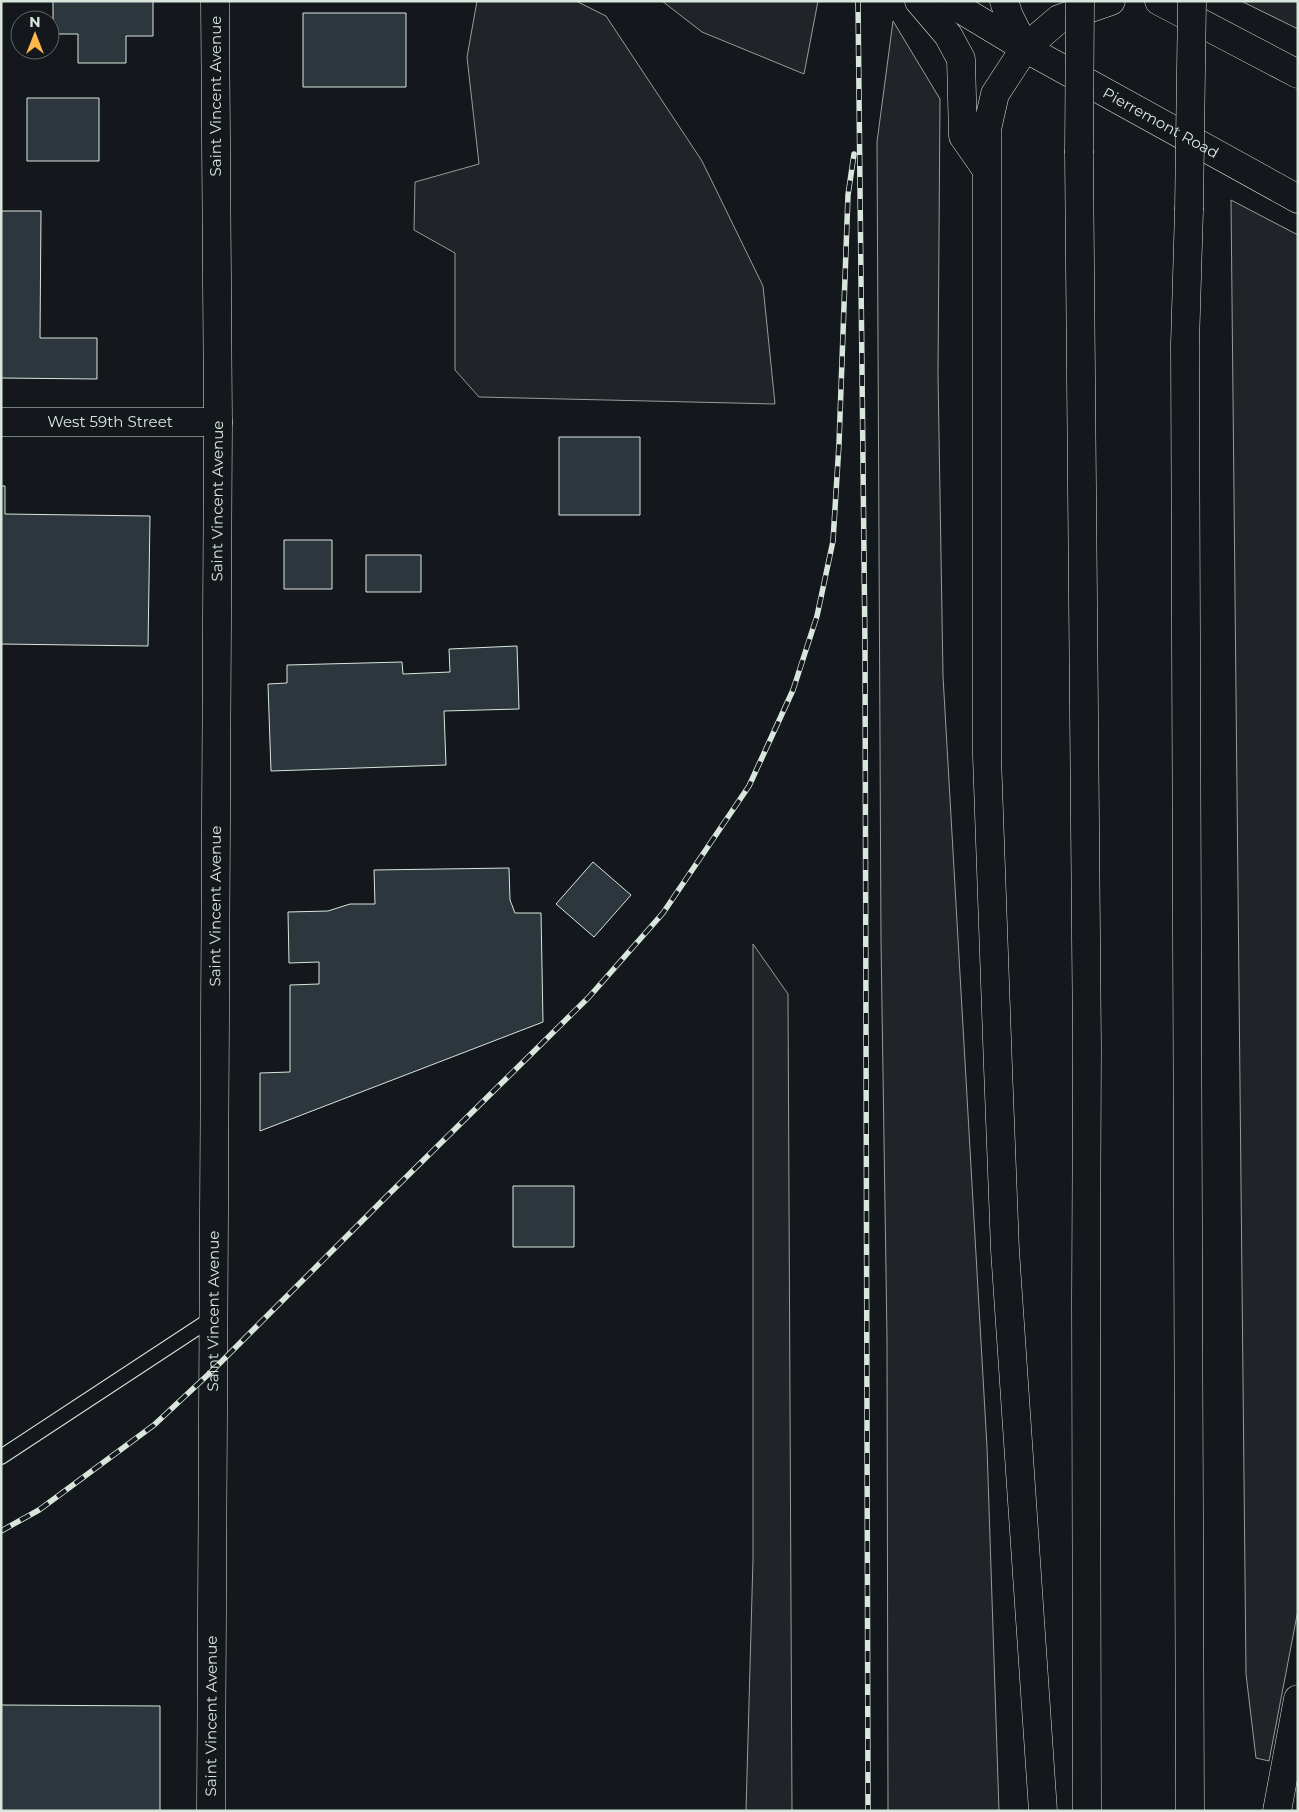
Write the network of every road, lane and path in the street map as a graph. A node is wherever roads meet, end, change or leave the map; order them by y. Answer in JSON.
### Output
{"nodes":[{"id":1,"x":216,"y":1,"type":"edge"},
{"id":2,"x":918,"y":1,"type":"edge"},
{"id":3,"x":947,"y":1,"type":"edge"},
{"id":4,"x":1004,"y":1,"type":"edge"},
{"id":5,"x":1080,"y":1,"type":"edge"},
{"id":6,"x":1111,"y":1,"type":"edge"},
{"id":7,"x":1159,"y":1,"type":"edge"},
{"id":8,"x":1192,"y":1,"type":"edge"},
{"id":9,"x":1025,"y":48,"type":"junction"},
{"id":10,"x":1298,"y":74,"type":"edge"},
{"id":11,"x":986,"y":169,"type":"junction"},
{"id":12,"x":1298,"y":199,"type":"edge"},
{"id":13,"x":1,"y":422,"type":"edge"},
{"id":14,"x":218,"y":422,"type":"junction"},
{"id":15,"x":214,"y":1318,"type":"junction"},
{"id":16,"x":1,"y":1457,"type":"edge"},
{"id":17,"x":1298,"y":1699,"type":"edge"},
{"id":18,"x":211,"y":1811,"type":"edge"},
{"id":19,"x":1043,"y":1811,"type":"edge"},
{"id":20,"x":1087,"y":1811,"type":"edge"},
{"id":21,"x":1190,"y":1811,"type":"edge"},
{"id":22,"x":1276,"y":1811,"type":"edge"}],
"edges":[{"from":1,"to":14,"type":"main road","name":"Saint Vincent Avenue"},
{"from":2,"to":11,"type":"main road"},
{"from":3,"to":9,"type":"main road","name":"Pierremont Road"},
{"from":4,"to":9,"type":"main road"},
{"from":5,"to":20,"type":"main road","bridge":true},
{"from":6,"to":9,"type":"main road"},
{"from":7,"to":10,"type":"main road"},
{"from":8,"to":21,"type":"main road","bridge":true},
{"from":9,"to":11,"type":"main road"},
{"from":9,"to":12,"type":"main road","name":"Pierremont Road"},
{"from":11,"to":19,"type":"main road"},
{"from":13,"to":14,"type":"main road","name":"West 59th Street"},
{"from":14,"to":15,"type":"main road","name":"Saint Vincent Avenue"},
{"from":15,"to":16,"type":"lane"},
{"from":15,"to":18,"type":"main road","name":"Saint Vincent Avenue"},
{"from":17,"to":22,"type":"main road"}]}
